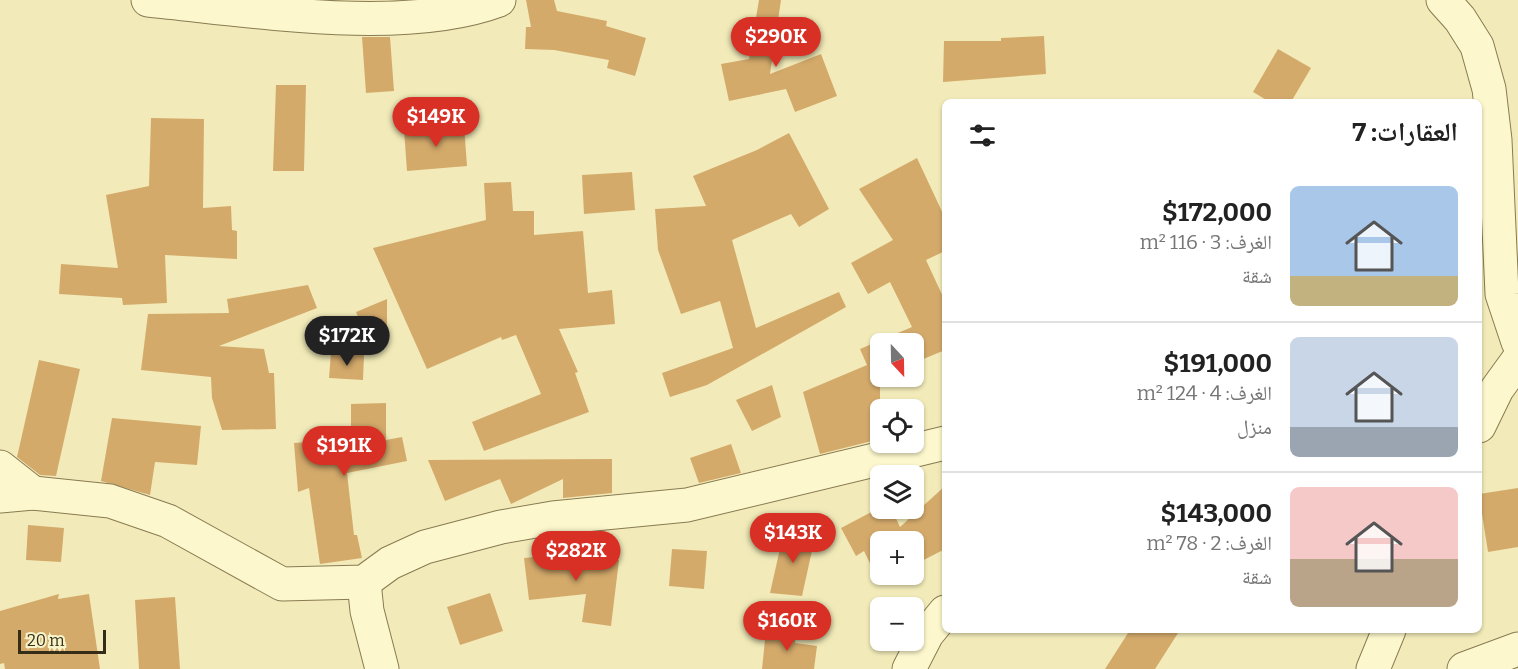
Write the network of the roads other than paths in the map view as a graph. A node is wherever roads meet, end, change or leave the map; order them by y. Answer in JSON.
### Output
{"nodes":[{"id":1,"x":147,"y":0,"type":"edge"},
{"id":2,"x":499,"y":0,"type":"edge"},
{"id":3,"x":1443,"y":0,"type":"edge"},
{"id":4,"x":1518,"y":342,"type":"edge"},
{"id":5,"x":1518,"y":360,"type":"edge"},
{"id":6,"x":1488,"y":389,"type":"edge"},
{"id":7,"x":1482,"y":414,"type":"edge"},
{"id":8,"x":942,"y":444,"type":"edge"},
{"id":9,"x":0,"y":467,"type":"edge"},
{"id":10,"x":33,"y":493,"type":"junction"},
{"id":11,"x":0,"y":496,"type":"edge"},
{"id":12,"x":364,"y":582,"type":"junction"},
{"id":13,"x":942,"y":616,"type":"edge"},
{"id":14,"x":1388,"y":633,"type":"edge"},
{"id":15,"x":1518,"y":649,"type":"edge"},
{"id":16,"x":382,"y":669,"type":"edge"},
{"id":17,"x":909,"y":669,"type":"edge"},
{"id":18,"x":1373,"y":669,"type":"edge"},
{"id":19,"x":1464,"y":669,"type":"edge"}],
"edges":[{"from":1,"to":2,"type":"street"},
{"from":3,"to":4,"type":"street"},
{"from":5,"to":6,"type":"street"},
{"from":6,"to":7,"type":"street"},
{"from":8,"to":12,"type":"street"},
{"from":9,"to":10,"type":"street"},
{"from":10,"to":11,"type":"street"},
{"from":10,"to":12,"type":"street"},
{"from":12,"to":16,"type":"street"},
{"from":13,"to":17,"type":"street"},
{"from":14,"to":18,"type":"street"},
{"from":15,"to":19,"type":"street"}]}
